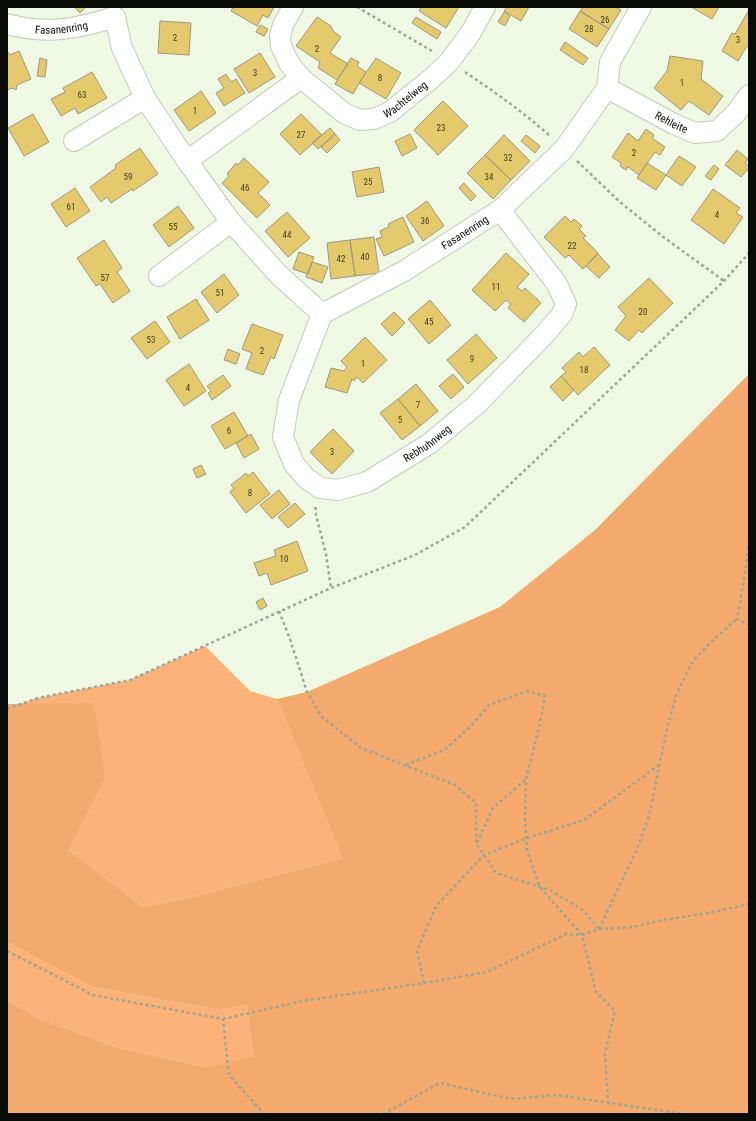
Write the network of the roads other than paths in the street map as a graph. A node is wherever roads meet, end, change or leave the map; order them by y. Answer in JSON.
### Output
{"nodes":[{"id":1,"x":293,"y":7,"type":"edge"},
{"id":2,"x":485,"y":7,"type":"edge"},
{"id":3,"x":641,"y":7,"type":"edge"},
{"id":4,"x":118,"y":12,"type":"edge"},
{"id":5,"x":7,"y":24,"type":"edge"},
{"id":6,"x":301,"y":78,"type":"junction"},
{"id":7,"x":607,"y":88,"type":"junction"},
{"id":8,"x":749,"y":94,"type":"edge"},
{"id":9,"x":146,"y":98,"type":"junction"},
{"id":10,"x":74,"y":141,"type":"dead end"},
{"id":11,"x":187,"y":161,"type":"junction"},
{"id":12,"x":500,"y":210,"type":"junction"},
{"id":13,"x":231,"y":222,"type":"junction"},
{"id":14,"x":159,"y":276,"type":"dead end"},
{"id":15,"x":322,"y":314,"type":"junction"}],
"edges":[{"from":1,"to":6,"type":"street","name":"Wachtelweg"},
{"from":2,"to":6,"type":"street","name":"Wachtelweg"},
{"from":3,"to":7,"type":"street","name":"Fasanenring"},
{"from":4,"to":5,"type":"street","name":"Fasanenring"},
{"from":4,"to":9,"type":"street","name":"Fasanenring"},
{"from":6,"to":11,"type":"street"},
{"from":7,"to":8,"type":"street","name":"Rehleite"},
{"from":7,"to":12,"type":"street","name":"Fasanenring"},
{"from":9,"to":10,"type":"street"},
{"from":9,"to":11,"type":"street","name":"Fasanenring"},
{"from":11,"to":13,"type":"street","name":"Fasanenring"},
{"from":12,"to":15,"type":"street","name":"Fasanenring"},
{"from":12,"to":15,"type":"street","name":"Rebhuhnweg"},
{"from":13,"to":14,"type":"street"},
{"from":13,"to":15,"type":"street","name":"Fasanenring"}]}
